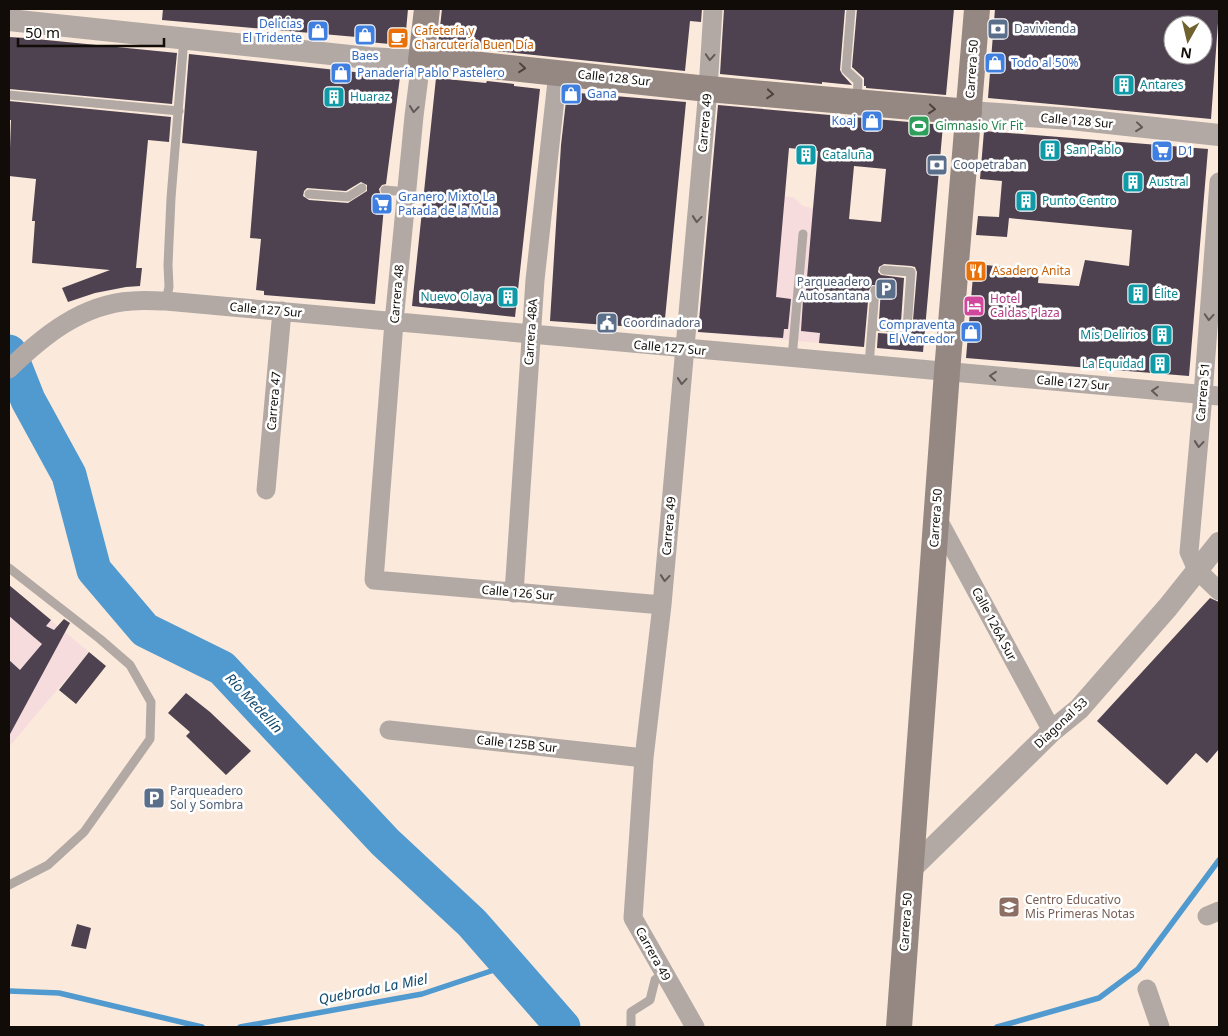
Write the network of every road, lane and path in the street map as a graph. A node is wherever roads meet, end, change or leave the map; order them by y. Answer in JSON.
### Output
{"nodes":[{"id":1,"x":427,"y":9,"type":"edge"},
{"id":2,"x":713,"y":9,"type":"edge"},
{"id":3,"x":850,"y":9,"type":"edge"},
{"id":4,"x":977,"y":9,"type":"edge"},
{"id":5,"x":9,"y":20,"type":"edge"},
{"id":6,"x":184,"y":38,"type":"junction"},
{"id":7,"x":421,"y":61,"type":"junction"},
{"id":8,"x":558,"y":72,"type":"junction"},
{"id":9,"x":708,"y":88,"type":"junction"},
{"id":10,"x":9,"y":94,"type":"edge"},
{"id":11,"x":857,"y":102,"type":"junction"},
{"id":12,"x":179,"y":111,"type":"junction"},
{"id":13,"x":969,"y":112,"type":"junction"},
{"id":14,"x":1219,"y":135,"type":"edge"},
{"id":15,"x":1219,"y":182,"type":"edge"},
{"id":16,"x":362,"y":188,"type":"dead end"},
{"id":17,"x":385,"y":190,"type":"dead end"},
{"id":18,"x":407,"y":192,"type":"junction"},
{"id":19,"x":309,"y":194,"type":"dead end"},
{"id":20,"x":803,"y":234,"type":"dead end"},
{"id":21,"x":884,"y":270,"type":"dead end"},
{"id":22,"x":875,"y":290,"type":"dead end"},
{"id":23,"x":166,"y":301,"type":"junction"},
{"id":24,"x":282,"y":311,"type":"junction"},
{"id":25,"x":394,"y":322,"type":"junction"},
{"id":26,"x":872,"y":326,"type":"junction"},
{"id":27,"x":531,"y":335,"type":"junction"},
{"id":28,"x":685,"y":349,"type":"junction"},
{"id":29,"x":792,"y":358,"type":"junction"},
{"id":30,"x":869,"y":365,"type":"junction"},
{"id":31,"x":9,"y":369,"type":"edge"},
{"id":32,"x":947,"y":372,"type":"junction"},
{"id":33,"x":1211,"y":396,"type":"edge"},
{"id":34,"x":266,"y":490,"type":"dead end"},
{"id":35,"x":937,"y":518,"type":"junction"},
{"id":36,"x":1219,"y":543,"type":"edge"},
{"id":37,"x":9,"y":568,"type":"edge"},
{"id":38,"x":1198,"y":570,"type":"junction"},
{"id":39,"x":374,"y":580,"type":"joint"},
{"id":40,"x":1219,"y":591,"type":"edge"},
{"id":41,"x":514,"y":593,"type":"junction"},
{"id":42,"x":662,"y":605,"type":"junction"},
{"id":43,"x":389,"y":730,"type":"dead end"},
{"id":44,"x":1052,"y":731,"type":"junction"},
{"id":45,"x":644,"y":758,"type":"junction"},
{"id":46,"x":910,"y":870,"type":"junction"},
{"id":47,"x":9,"y":885,"type":"edge"},
{"id":48,"x":663,"y":973,"type":"junction"},
{"id":49,"x":1147,"y":990,"type":"dead end"},
{"id":50,"x":631,"y":1027,"type":"edge"},
{"id":51,"x":695,"y":1027,"type":"edge"},
{"id":52,"x":899,"y":1027,"type":"edge"},
{"id":53,"x":1160,"y":1027,"type":"edge"}],
"edges":[{"from":1,"to":7,"type":"main road","name":"Carrera 48"},
{"from":2,"to":9,"type":"street","name":"Carrera 49","one_way":true},
{"from":3,"to":11,"type":"lane"},
{"from":4,"to":13,"type":"main road","name":"Carrera 50"},
{"from":5,"to":6,"type":"street","name":"Calle 128 Sur"},
{"from":6,"to":7,"type":"street","name":"Calle 128 Sur"},
{"from":6,"to":12,"type":"lane"},
{"from":7,"to":8,"type":"main road","name":"Calle 128 Sur","one_way":true},
{"from":7,"to":18,"type":"street","name":"Carrera 48","one_way":true},
{"from":8,"to":9,"type":"main road","name":"Calle 128 Sur"},
{"from":8,"to":27,"type":"street","name":"Carrera 48A"},
{"from":9,"to":11,"type":"main road","name":"Calle 128 Sur","one_way":true},
{"from":9,"to":28,"type":"street","name":"Carrera 49","one_way":true},
{"from":10,"to":12,"type":"lane"},
{"from":11,"to":13,"type":"main road","name":"Calle 128 Sur","one_way":true},
{"from":12,"to":23,"type":"lane"},
{"from":13,"to":14,"type":"street","name":"Calle 128 Sur","one_way":true},
{"from":13,"to":32,"type":"main road","name":"Carrera 50"},
{"from":15,"to":33,"type":"street","name":"Carrera 51","one_way":true},
{"from":16,"to":19,"type":"lane"},
{"from":17,"to":18,"type":"lane"},
{"from":18,"to":25,"type":"street","name":"Carrera 48"},
{"from":20,"to":29,"type":"lane"},
{"from":21,"to":26,"type":"lane"},
{"from":22,"to":26,"type":"lane"},
{"from":23,"to":24,"type":"street","name":"Calle 127 Sur"},
{"from":23,"to":31,"type":"street","name":"Calle 127 Sur"},
{"from":24,"to":25,"type":"street","name":"Calle 127 Sur"},
{"from":24,"to":34,"type":"street","name":"Carrera 47"},
{"from":25,"to":27,"type":"street","name":"Calle 127 Sur"},
{"from":25,"to":39,"type":"street","name":"Carrera 48"},
{"from":26,"to":30,"type":"lane"},
{"from":27,"to":28,"type":"street","name":"Calle 127 Sur"},
{"from":27,"to":41,"type":"street","name":"Carrera 48A"},
{"from":28,"to":29,"type":"street","name":"Calle 127 Sur"},
{"from":28,"to":42,"type":"street","name":"Carrera 49","one_way":true},
{"from":29,"to":30,"type":"street","name":"Calle 127 Sur"},
{"from":30,"to":32,"type":"street","name":"Calle 127 Sur"},
{"from":33,"to":32,"type":"street","name":"Calle 127 Sur","one_way":true},
{"from":32,"to":35,"type":"main road","name":"Carrera 50"},
{"from":33,"to":38,"type":"street","name":"Carrera 51","one_way":true},
{"from":35,"to":44,"type":"street","name":"Calle 126A Sur"},
{"from":35,"to":46,"type":"main road","name":"Carrera 50"},
{"from":36,"to":38,"type":"street","name":"Diagonal 53"},
{"from":37,"to":47,"type":"lane"},
{"from":38,"to":40,"type":"street","name":"Carrera 51"},
{"from":38,"to":44,"type":"street","name":"Diagonal 53"},
{"from":39,"to":41,"type":"street","name":"Calle 126 Sur"},
{"from":41,"to":42,"type":"street","name":"Calle 126 Sur"},
{"from":42,"to":45,"type":"street","name":"Carrera 49"},
{"from":43,"to":45,"type":"street","name":"Calle 125B Sur"},
{"from":44,"to":46,"type":"street","name":"Diagonal 53"},
{"from":45,"to":48,"type":"street","name":"Carrera 49"},
{"from":46,"to":52,"type":"main road","name":"Carrera 50"},
{"from":48,"to":50,"type":"lane"},
{"from":48,"to":51,"type":"street","name":"Carrera 49"},
{"from":49,"to":53,"type":"street"}]}
